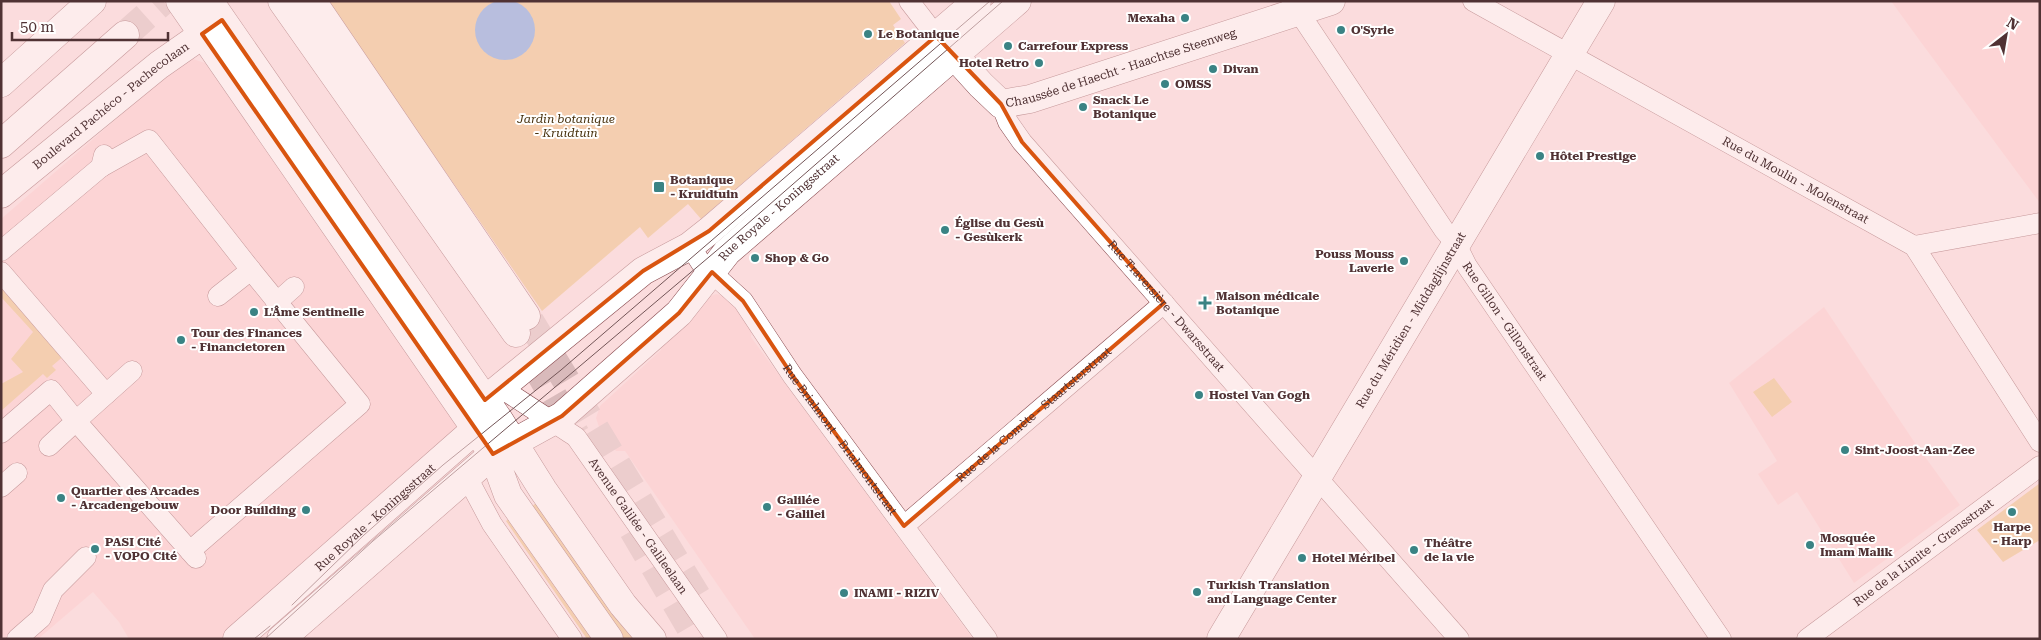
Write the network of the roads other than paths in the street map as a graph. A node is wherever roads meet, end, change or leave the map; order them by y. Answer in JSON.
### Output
{"nodes":[{"id":1,"x":92,"y":1,"type":"edge"},
{"id":2,"x":180,"y":1,"type":"edge"},
{"id":3,"x":282,"y":1,"type":"edge"},
{"id":4,"x":312,"y":1,"type":"edge"},
{"id":5,"x":909,"y":1,"type":"edge"},
{"id":6,"x":977,"y":1,"type":"edge"},
{"id":7,"x":1018,"y":1,"type":"edge"},
{"id":8,"x":1331,"y":1,"type":"edge"},
{"id":9,"x":1473,"y":1,"type":"edge"},
{"id":10,"x":1601,"y":1,"type":"edge"},
{"id":11,"x":1295,"y":6,"type":"edge"},
{"id":12,"x":211,"y":19,"type":"edge"},
{"id":13,"x":125,"y":35,"type":"tunnel mouth"},
{"id":14,"x":936,"y":36,"type":"junction"},
{"id":15,"x":954,"y":56,"type":"junction"},
{"id":16,"x":1569,"y":56,"type":"junction"},
{"id":17,"x":1,"y":83,"type":"edge"},
{"id":18,"x":1001,"y":104,"type":"junction"},
{"id":19,"x":1,"y":144,"type":"edge"},
{"id":20,"x":1,"y":194,"type":"edge"},
{"id":21,"x":2040,"y":223,"type":"edge"},
{"id":22,"x":1456,"y":244,"type":"junction"},
{"id":23,"x":690,"y":246,"type":"junction"},
{"id":24,"x":1914,"y":246,"type":"junction"},
{"id":25,"x":1,"y":251,"type":"edge"},
{"id":26,"x":251,"y":270,"type":"junction"},
{"id":27,"x":1,"y":272,"type":"edge"},
{"id":28,"x":712,"y":272,"type":"junction"},
{"id":29,"x":294,"y":289,"type":"dead end"},
{"id":30,"x":218,"y":296,"type":"dead end"},
{"id":31,"x":276,"y":303,"type":"junction"},
{"id":32,"x":1164,"y":303,"type":"junction"},
{"id":33,"x":132,"y":371,"type":"dead end"},
{"id":34,"x":106,"y":394,"type":"junction"},
{"id":35,"x":493,"y":394,"type":"junction"},
{"id":36,"x":76,"y":420,"type":"junction"},
{"id":37,"x":551,"y":422,"type":"junction"},
{"id":38,"x":474,"y":426,"type":"junction"},
{"id":39,"x":1,"y":434,"type":"edge"},
{"id":40,"x":2040,"y":442,"type":"edge"},
{"id":41,"x":49,"y":446,"type":"dead end"},
{"id":42,"x":503,"y":447,"type":"junction"},
{"id":43,"x":2040,"y":466,"type":"edge"},
{"id":44,"x":17,"y":473,"type":"dead end"},
{"id":45,"x":1316,"y":476,"type":"junction"},
{"id":46,"x":470,"y":485,"type":"junction"},
{"id":47,"x":1,"y":487,"type":"edge"},
{"id":48,"x":904,"y":526,"type":"junction"},
{"id":49,"x":86,"y":558,"type":"dead end"},
{"id":50,"x":271,"y":609,"type":"junction"},
{"id":51,"x":290,"y":636,"type":"edge"},
{"id":52,"x":17,"y":639,"type":"edge"},
{"id":53,"x":237,"y":639,"type":"edge"},
{"id":54,"x":572,"y":639,"type":"edge"},
{"id":55,"x":609,"y":639,"type":"edge"},
{"id":56,"x":652,"y":639,"type":"edge"},
{"id":57,"x":717,"y":639,"type":"edge"},
{"id":58,"x":987,"y":639,"type":"edge"},
{"id":59,"x":1221,"y":639,"type":"edge"},
{"id":60,"x":1459,"y":639,"type":"edge"},
{"id":61,"x":1721,"y":639,"type":"edge"},
{"id":62,"x":1807,"y":639,"type":"edge"}],
"edges":[{"from":1,"to":17,"type":"main road"},
{"from":2,"to":12,"type":"main road"},
{"from":3,"to":4,"type":"main road"},
{"from":5,"to":14,"type":"street"},
{"from":6,"to":14,"type":"main road","name":"Rue Royale - Koningsstraat"},
{"from":7,"to":15,"type":"main road","name":"Rue Royale - Koningsstraat"},
{"from":8,"to":11,"type":"main road","name":"Chaussée de Haecht - Haachtse Steenweg"},
{"from":9,"to":16,"type":"street","name":"Rue du Moulin - Molenstraat"},
{"from":10,"to":16,"type":"main road","name":"Rue du Méridien - Middaglijnstraat"},
{"from":11,"to":18,"type":"main road","name":"Chaussée de Haecht - Haachtse Steenweg"},
{"from":11,"to":22,"type":"street","name":"Rue Gillon - Gillonstraat"},
{"from":12,"to":20,"type":"main road","name":"Boulevard Pachéco - Pachecolaan"},
{"from":12,"to":35,"type":"main road"},
{"from":12,"to":38,"type":"main road"},
{"from":13,"to":19,"type":"main road"},
{"from":14,"to":15,"type":"main road","name":"Chaussée de Haecht - Haachtse Steenweg"},
{"from":14,"to":23,"type":"main road","name":"Rue Royale - Koningsstraat"},
{"from":15,"to":18,"type":"main road","name":"Chaussée de Haecht - Haachtse Steenweg"},
{"from":15,"to":28,"type":"main road","name":"Rue Royale - Koningsstraat"},
{"from":16,"to":22,"type":"main road","name":"Rue du Méridien - Middaglijnstraat"},
{"from":16,"to":24,"type":"street","name":"Rue du Moulin - Molenstraat"},
{"from":18,"to":32,"type":"street","name":"Rue Traversière - Dwarsstraat"},
{"from":21,"to":24,"type":"street"},
{"from":22,"to":45,"type":"main road","name":"Rue du Méridien - Middaglijnstraat"},
{"from":22,"to":61,"type":"street","name":"Rue Gillon - Gillonstraat"},
{"from":23,"to":28,"type":"street","name":"Rue Brialmont - Brialmontstraat"},
{"from":23,"to":35,"type":"main road","name":"Rue Royale - Koningsstraat"},
{"from":24,"to":40,"type":"street","name":"Rue du Moulin - Molenstraat"},
{"from":25,"to":26,"type":"street"},
{"from":26,"to":30,"type":"street"},
{"from":26,"to":31,"type":"street"},
{"from":27,"to":34,"type":"street"},
{"from":28,"to":37,"type":"main road","name":"Rue Royale - Koningsstraat"},
{"from":28,"to":48,"type":"street","name":"Rue Brialmont - Brialmontstraat"},
{"from":29,"to":31,"type":"street"},
{"from":31,"to":36,"type":"street"},
{"from":32,"to":45,"type":"street","name":"Rue Traversière - Dwarsstraat"},
{"from":32,"to":48,"type":"street","name":"Rue de la Comète - Staartsterstraat"},
{"from":33,"to":34,"type":"street"},
{"from":34,"to":36,"type":"street"},
{"from":35,"to":37,"type":"street"},
{"from":35,"to":38,"type":"main road","name":"Rue Royale - Koningsstraat"},
{"from":35,"to":42,"type":"main road"},
{"from":36,"to":39,"type":"street"},
{"from":36,"to":41,"type":"street"},
{"from":37,"to":42,"type":"main road","name":"Rue Royale - Koningsstraat"},
{"from":37,"to":57,"type":"street","name":"Avenue Galilée - Galileelaan"},
{"from":38,"to":42,"type":"main road"},
{"from":38,"to":50,"type":"main road","name":"Rue Royale - Koningsstraat"},
{"from":42,"to":46,"type":"main road","name":"Rue Royale - Koningsstraat"},
{"from":42,"to":55,"type":"main road"},
{"from":42,"to":56,"type":"main road"},
{"from":43,"to":62,"type":"street","name":"Rue de la Limite - Grensstraat"},
{"from":44,"to":47,"type":"street"},
{"from":45,"to":59,"type":"main road","name":"Rue du Méridien - Middaglijnstraat"},
{"from":45,"to":60,"type":"street","name":"Rue Traversière - Dwarsstraat"},
{"from":46,"to":51,"type":"main road","name":"Rue Royale - Koningsstraat"},
{"from":46,"to":54,"type":"street"},
{"from":48,"to":58,"type":"street","name":"Rue Brialmont - Brialmontstraat"},
{"from":49,"to":52,"type":"street"},
{"from":50,"to":51,"type":"street"},
{"from":50,"to":53,"type":"main road","name":"Rue Royale - Koningsstraat"}]}
